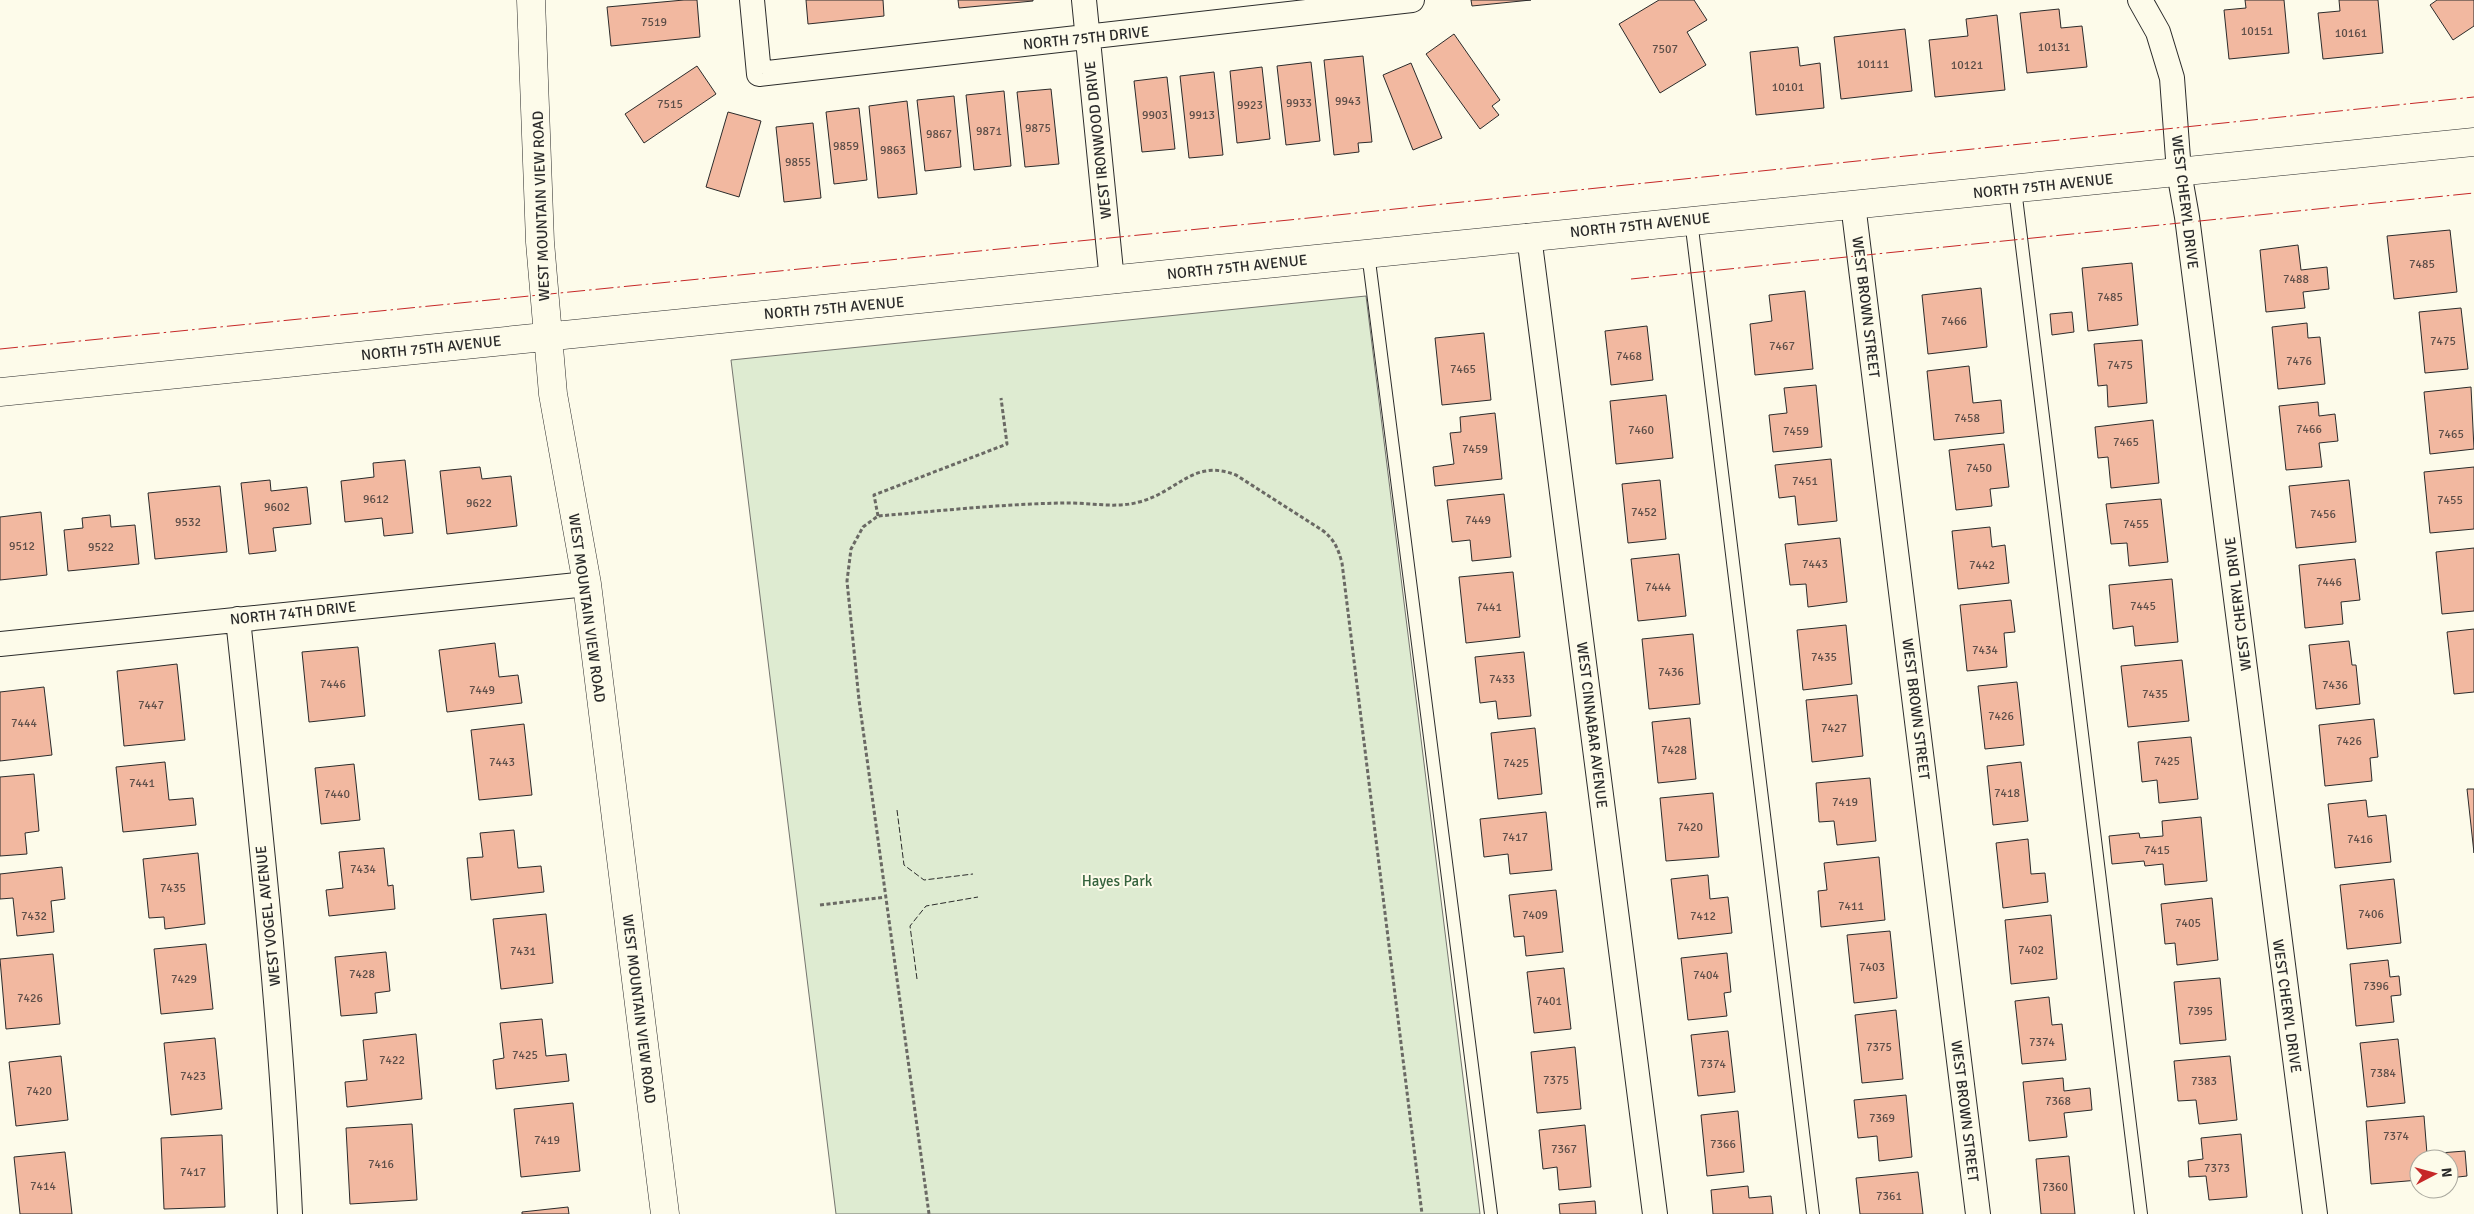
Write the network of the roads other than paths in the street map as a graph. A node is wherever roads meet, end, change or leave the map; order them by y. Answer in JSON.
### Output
{"nodes":[{"id":1,"x":532,"y":0,"type":"edge"},
{"id":2,"x":752,"y":0,"type":"edge"},
{"id":3,"x":1084,"y":0,"type":"edge"},
{"id":4,"x":2140,"y":0,"type":"edge"},
{"id":5,"x":1412,"y":1,"type":"edge"},
{"id":6,"x":1087,"y":38,"type":"junction"},
{"id":7,"x":2474,"y":142,"type":"edge"},
{"id":8,"x":2179,"y":172,"type":"junction"},
{"id":9,"x":2015,"y":189,"type":"junction"},
{"id":10,"x":1854,"y":204,"type":"junction"},
{"id":11,"x":1691,"y":220,"type":"junction"},
{"id":12,"x":1529,"y":236,"type":"junction"},
{"id":13,"x":1368,"y":253,"type":"junction"},
{"id":14,"x":1112,"y":280,"type":"junction"},
{"id":15,"x":548,"y":336,"type":"junction"},
{"id":16,"x":0,"y":392,"type":"edge"},
{"id":17,"x":586,"y":584,"type":"junction"},
{"id":18,"x":238,"y":619,"type":"junction"},
{"id":19,"x":0,"y":644,"type":"edge"},
{"id":20,"x":290,"y":1214,"type":"edge"},
{"id":21,"x":665,"y":1214,"type":"edge"},
{"id":22,"x":1491,"y":1214,"type":"edge"},
{"id":23,"x":1654,"y":1214,"type":"edge"},
{"id":24,"x":1813,"y":1214,"type":"edge"},
{"id":25,"x":1978,"y":1214,"type":"edge"},
{"id":26,"x":2140,"y":1214,"type":"edge"},
{"id":27,"x":2315,"y":1214,"type":"edge"}],
"edges":[{"from":1,"to":15,"type":"main road","name":"WEST MOUNTAIN VIEW ROAD"},
{"from":2,"to":6,"type":"street","name":"NORTH 75TH DRIVE"},
{"from":3,"to":6,"type":"street","name":"WEST IRONWOOD DRIVE"},
{"from":4,"to":8,"type":"street","name":"WEST CHERYL DRIVE"},
{"from":5,"to":6,"type":"street","name":"NORTH 75TH DRIVE"},
{"from":6,"to":14,"type":"street","name":"WEST IRONWOOD DRIVE"},
{"from":7,"to":8,"type":"main road","name":"NORTH 75TH AVENUE"},
{"from":8,"to":9,"type":"main road","name":"NORTH 75TH AVENUE"},
{"from":8,"to":27,"type":"street","name":"WEST CHERYL DRIVE"},
{"from":9,"to":10,"type":"main road","name":"NORTH 75TH AVENUE"},
{"from":9,"to":26,"type":"lane"},
{"from":10,"to":11,"type":"main road","name":"NORTH 75TH AVENUE"},
{"from":10,"to":25,"type":"street","name":"WEST BROWN STREET"},
{"from":11,"to":12,"type":"main road","name":"NORTH 75TH AVENUE"},
{"from":11,"to":24,"type":"lane"},
{"from":12,"to":13,"type":"main road","name":"NORTH 75TH AVENUE"},
{"from":12,"to":23,"type":"street","name":"WEST CINNABAR AVENUE"},
{"from":13,"to":14,"type":"main road","name":"NORTH 75TH AVENUE"},
{"from":13,"to":22,"type":"lane"},
{"from":14,"to":15,"type":"main road","name":"NORTH 75TH AVENUE"},
{"from":15,"to":16,"type":"main road","name":"NORTH 75TH AVENUE"},
{"from":15,"to":17,"type":"main road","name":"WEST MOUNTAIN VIEW ROAD"},
{"from":17,"to":18,"type":"street","name":"NORTH 74TH DRIVE"},
{"from":17,"to":21,"type":"main road","name":"WEST MOUNTAIN VIEW ROAD"},
{"from":18,"to":19,"type":"street","name":"NORTH 74TH DRIVE"},
{"from":18,"to":20,"type":"street","name":"WEST VOGEL AVENUE"}]}
